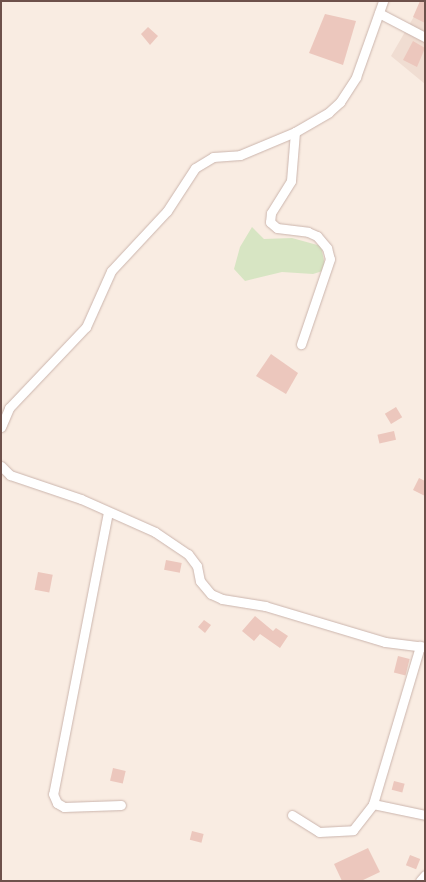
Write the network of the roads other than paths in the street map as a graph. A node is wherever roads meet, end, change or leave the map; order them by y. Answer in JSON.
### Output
{"nodes":[{"id":1,"x":383,"y":1,"type":"edge"},
{"id":2,"x":380,"y":13,"type":"junction"},
{"id":3,"x":425,"y":38,"type":"edge"},
{"id":4,"x":295,"y":132,"type":"junction"},
{"id":5,"x":301,"y":344,"type":"dead end"},
{"id":6,"x":1,"y":427,"type":"edge"},
{"id":7,"x":1,"y":466,"type":"edge"},
{"id":8,"x":108,"y":512,"type":"junction"},
{"id":9,"x":422,"y":647,"type":"edge"},
{"id":10,"x":372,"y":804,"type":"junction"},
{"id":11,"x":121,"y":805,"type":"dead end"},
{"id":12,"x":292,"y":815,"type":"dead end"},
{"id":13,"x":425,"y":815,"type":"edge"},
{"id":14,"x":425,"y":875,"type":"edge"},
{"id":15,"x":420,"y":881,"type":"edge"}],
"edges":[{"from":1,"to":2,"type":"street"},
{"from":2,"to":3,"type":"street"},
{"from":2,"to":4,"type":"street"},
{"from":4,"to":5,"type":"street"},
{"from":4,"to":6,"type":"street"},
{"from":7,"to":8,"type":"street"},
{"from":8,"to":9,"type":"street"},
{"from":8,"to":11,"type":"street"},
{"from":9,"to":10,"type":"street"},
{"from":10,"to":12,"type":"street"},
{"from":10,"to":13,"type":"street"},
{"from":14,"to":15,"type":"street"}]}
